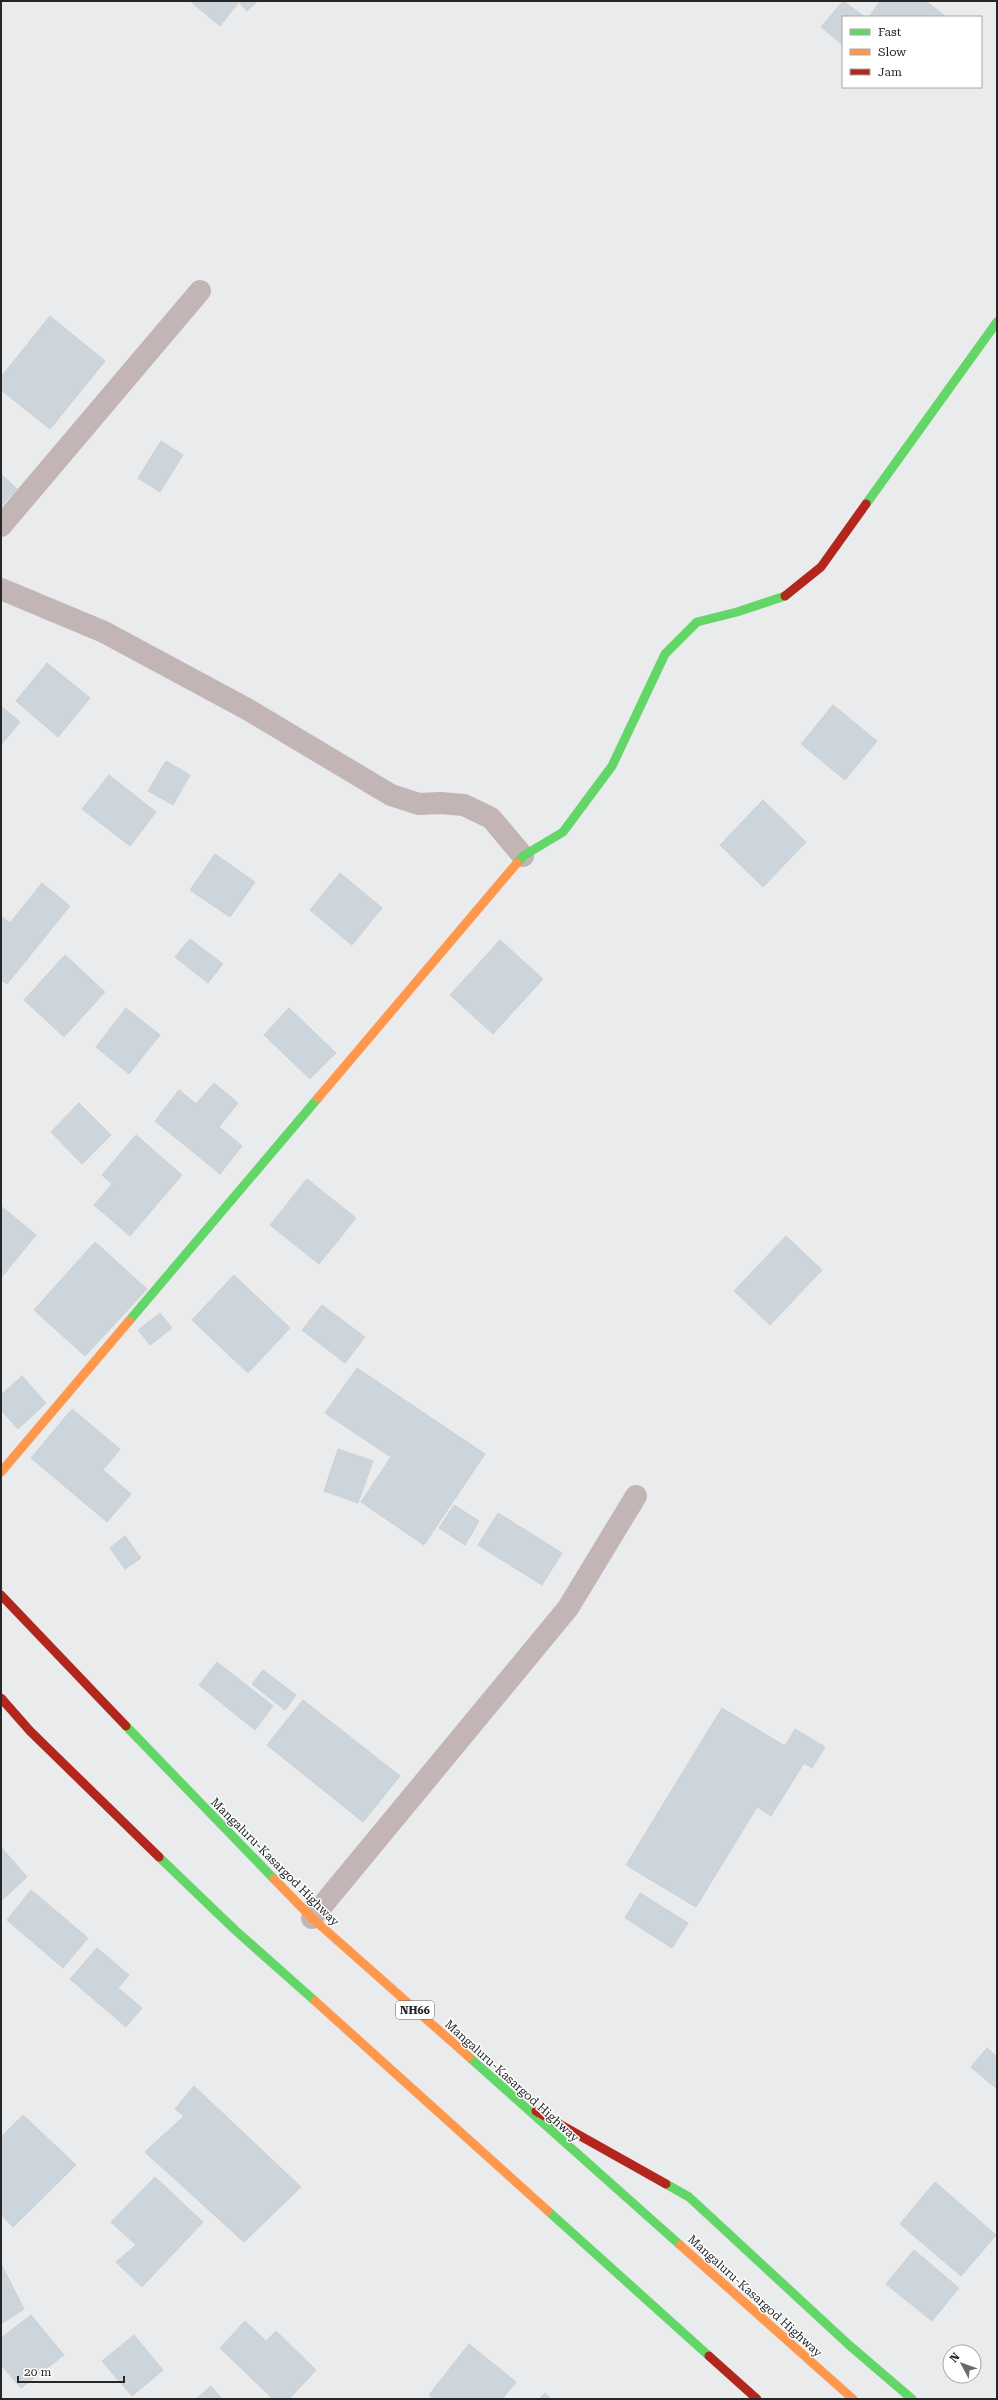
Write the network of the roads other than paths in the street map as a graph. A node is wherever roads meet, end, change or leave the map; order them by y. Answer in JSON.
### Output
{"nodes":[{"id":1,"x":200,"y":292,"type":"dead end"},
{"id":2,"x":997,"y":322,"type":"edge"},
{"id":3,"x":1,"y":526,"type":"edge"},
{"id":4,"x":1,"y":589,"type":"edge"},
{"id":5,"x":523,"y":856,"type":"junction"},
{"id":6,"x":1,"y":1472,"type":"edge"},
{"id":7,"x":636,"y":1496,"type":"dead end"},
{"id":8,"x":1,"y":1595,"type":"edge"},
{"id":9,"x":1,"y":1698,"type":"edge"},
{"id":10,"x":312,"y":1918,"type":"junction"},
{"id":11,"x":514,"y":2098,"type":"junction"},
{"id":12,"x":757,"y":2399,"type":"edge"},
{"id":13,"x":853,"y":2399,"type":"edge"},
{"id":14,"x":912,"y":2399,"type":"edge"}],
"edges":[{"from":1,"to":3,"type":"street"},
{"from":2,"to":5,"type":"main road"},
{"from":4,"to":5,"type":"street"},
{"from":5,"to":6,"type":"main road"},
{"from":7,"to":10,"type":"street"},
{"from":8,"to":10,"type":"main road","name":"Mangaluru-Kasargod Highway","number":"NH66"},
{"from":9,"to":12,"type":"main road"},
{"from":10,"to":11,"type":"main road","name":"Mangaluru-Kasargod Highway","number":"NH66"},
{"from":11,"to":13,"type":"main road","name":"Mangaluru-Kasargod Highway","number":"NH66"},
{"from":11,"to":14,"type":"main road"}]}
